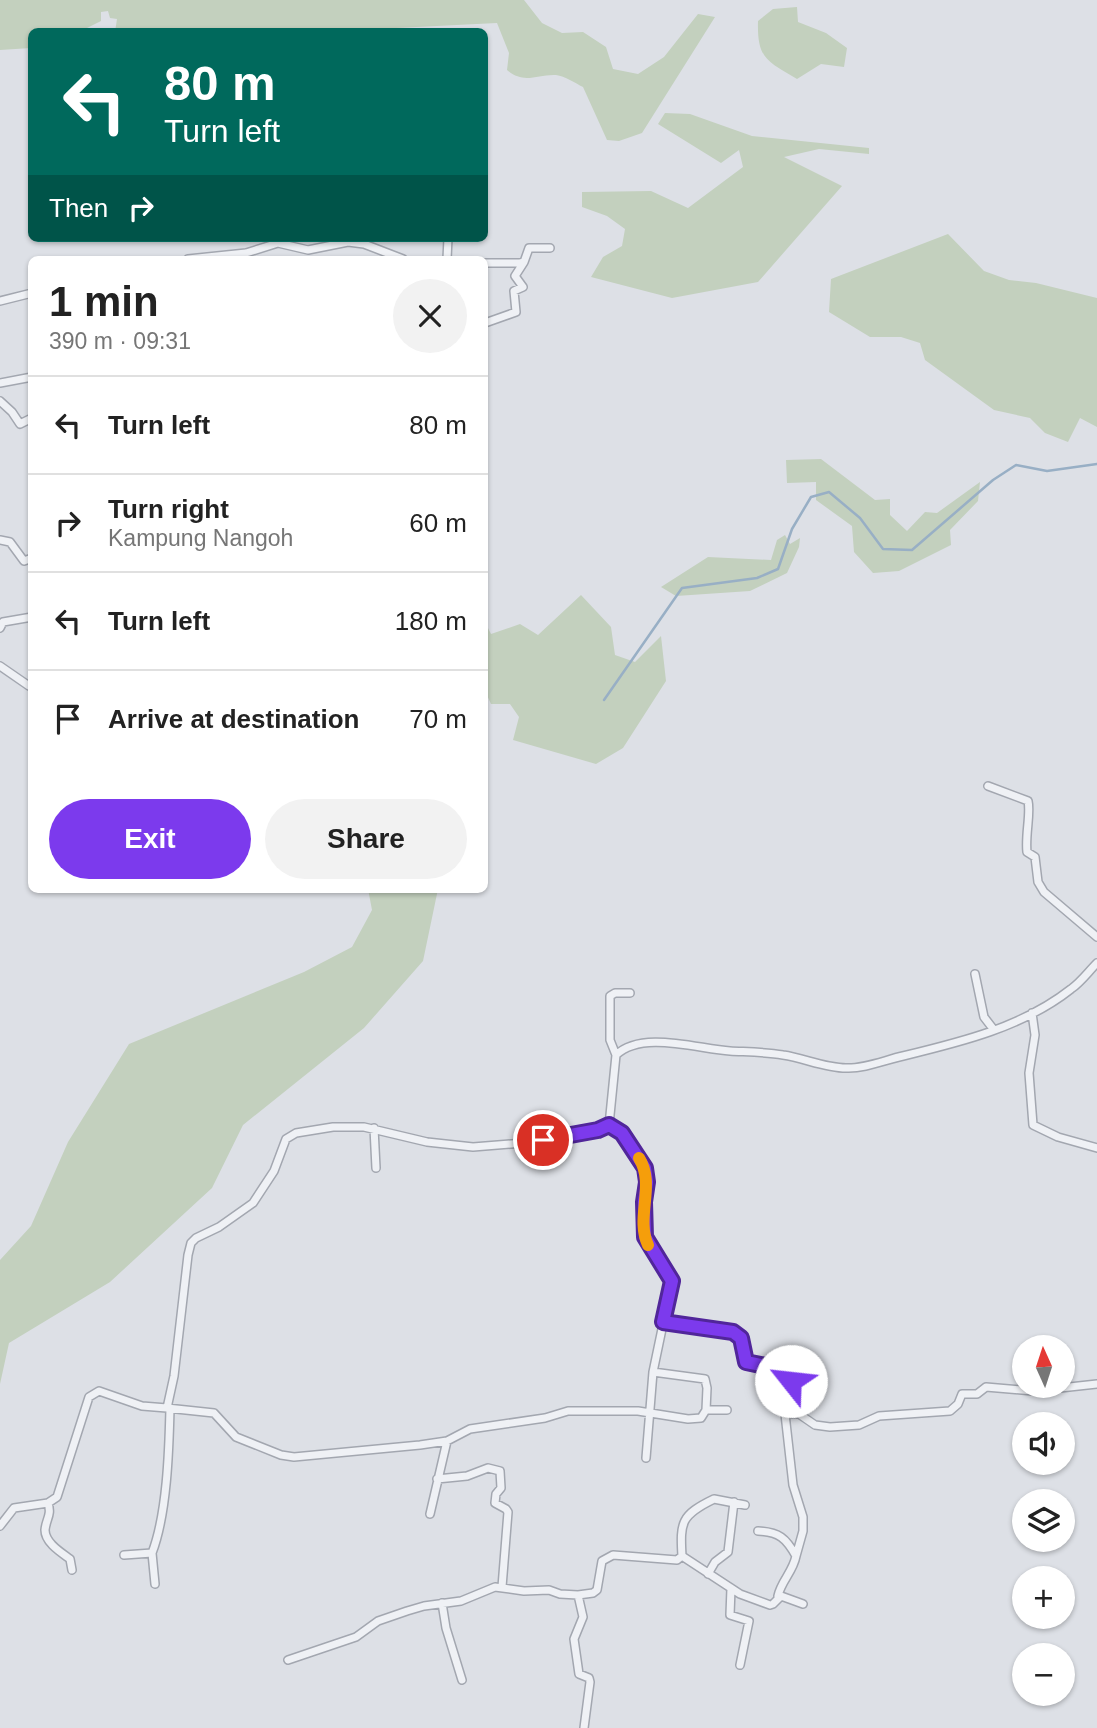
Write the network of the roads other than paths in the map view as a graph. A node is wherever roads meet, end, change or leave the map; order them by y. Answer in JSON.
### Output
{"nodes":[{"id":1,"x":348,"y":242,"type":"edge"},
{"id":2,"x":348,"y":242,"type":"edge"},
{"id":3,"x":550,"y":248,"type":"dead end"},
{"id":4,"x":217,"y":256,"type":"edge"},
{"id":5,"x":395,"y":256,"type":"edge"},
{"id":6,"x":524,"y":262,"type":"junction"},
{"id":7,"x":488,"y":263,"type":"edge"},
{"id":8,"x":28,"y":294,"type":"edge"},
{"id":9,"x":0,"y":301,"type":"edge"},
{"id":10,"x":488,"y":322,"type":"edge"},
{"id":11,"x":28,"y":378,"type":"edge"},
{"id":12,"x":0,"y":383,"type":"edge"},
{"id":13,"x":0,"y":401,"type":"edge"},
{"id":14,"x":28,"y":420,"type":"edge"},
{"id":15,"x":0,"y":540,"type":"edge"},
{"id":16,"x":28,"y":560,"type":"edge"},
{"id":17,"x":28,"y":618,"type":"edge"},
{"id":18,"x":1,"y":624,"type":"edge"},
{"id":19,"x":0,"y":666,"type":"edge"},
{"id":20,"x":28,"y":685,"type":"edge"},
{"id":21,"x":988,"y":786,"type":"dead end"},
{"id":22,"x":1097,"y":937,"type":"edge"},
{"id":23,"x":1097,"y":963,"type":"edge"},
{"id":24,"x":975,"y":974,"type":"dead end"},
{"id":25,"x":630,"y":993,"type":"dead end"},
{"id":26,"x":1032,"y":1013,"type":"junction"},
{"id":27,"x":994,"y":1030,"type":"junction"},
{"id":28,"x":616,"y":1055,"type":"junction"},
{"id":29,"x":609,"y":1125,"type":"junction"},
{"id":30,"x":374,"y":1128,"type":"junction"},
{"id":31,"x":1097,"y":1148,"type":"edge"},
{"id":32,"x":376,"y":1168,"type":"dead end"},
{"id":33,"x":663,"y":1322,"type":"junction"},
{"id":34,"x":653,"y":1372,"type":"junction"},
{"id":35,"x":1097,"y":1384,"type":"edge"},
{"id":36,"x":168,"y":1408,"type":"junction"},
{"id":37,"x":705,"y":1410,"type":"junction"},
{"id":38,"x":727,"y":1410,"type":"dead end"},
{"id":39,"x":648,"y":1413,"type":"junction"},
{"id":40,"x":785,"y":1414,"type":"junction"},
{"id":41,"x":447,"y":1441,"type":"junction"},
{"id":42,"x":646,"y":1458,"type":"dead end"},
{"id":43,"x":437,"y":1479,"type":"junction"},
{"id":44,"x":734,"y":1502,"type":"junction"},
{"id":45,"x":48,"y":1503,"type":"junction"},
{"id":46,"x":745,"y":1506,"type":"dead end"},
{"id":47,"x":430,"y":1514,"type":"dead end"},
{"id":48,"x":0,"y":1526,"type":"edge"},
{"id":49,"x":758,"y":1531,"type":"dead end"},
{"id":50,"x":152,"y":1553,"type":"junction"},
{"id":51,"x":124,"y":1555,"type":"dead end"},
{"id":52,"x":682,"y":1556,"type":"junction"},
{"id":53,"x":796,"y":1556,"type":"junction"},
{"id":54,"x":72,"y":1570,"type":"dead end"},
{"id":55,"x":708,"y":1574,"type":"junction"},
{"id":56,"x":155,"y":1584,"type":"dead end"},
{"id":57,"x":502,"y":1587,"type":"junction"},
{"id":58,"x":731,"y":1588,"type":"junction"},
{"id":59,"x":578,"y":1595,"type":"junction"},
{"id":60,"x":778,"y":1596,"type":"junction"},
{"id":61,"x":442,"y":1603,"type":"junction"},
{"id":62,"x":803,"y":1604,"type":"dead end"},
{"id":63,"x":288,"y":1660,"type":"dead end"},
{"id":64,"x":740,"y":1665,"type":"dead end"},
{"id":65,"x":462,"y":1681,"type":"dead end"},
{"id":66,"x":584,"y":1728,"type":"edge"}],
"edges":[{"from":1,"to":4,"type":"street"},
{"from":2,"to":5,"type":"street"},
{"from":3,"to":6,"type":"street"},
{"from":6,"to":7,"type":"street"},
{"from":6,"to":10,"type":"street"},
{"from":8,"to":9,"type":"street"},
{"from":11,"to":12,"type":"street"},
{"from":13,"to":14,"type":"street"},
{"from":15,"to":16,"type":"street"},
{"from":17,"to":18,"type":"street"},
{"from":19,"to":20,"type":"street"},
{"from":21,"to":22,"type":"street"},
{"from":23,"to":26,"type":"street"},
{"from":24,"to":27,"type":"street"},
{"from":25,"to":28,"type":"street"},
{"from":26,"to":27,"type":"street"},
{"from":26,"to":31,"type":"street"},
{"from":27,"to":28,"type":"street"},
{"from":28,"to":29,"type":"street"},
{"from":29,"to":30,"type":"street"},
{"from":29,"to":33,"type":"street"},
{"from":30,"to":32,"type":"street"},
{"from":30,"to":36,"type":"street"},
{"from":33,"to":34,"type":"street"},
{"from":33,"to":40,"type":"street"},
{"from":34,"to":37,"type":"street"},
{"from":34,"to":39,"type":"street"},
{"from":35,"to":40,"type":"street"},
{"from":36,"to":41,"type":"street"},
{"from":36,"to":45,"type":"street"},
{"from":36,"to":50,"type":"street"},
{"from":37,"to":38,"type":"street"},
{"from":37,"to":39,"type":"street"},
{"from":39,"to":41,"type":"street"},
{"from":39,"to":42,"type":"street"},
{"from":40,"to":53,"type":"street"},
{"from":41,"to":43,"type":"street"},
{"from":43,"to":47,"type":"street"},
{"from":43,"to":57,"type":"street"},
{"from":44,"to":46,"type":"street"},
{"from":44,"to":52,"type":"street"},
{"from":44,"to":55,"type":"street"},
{"from":45,"to":48,"type":"street"},
{"from":45,"to":54,"type":"street"},
{"from":49,"to":53,"type":"street"},
{"from":50,"to":51,"type":"street"},
{"from":50,"to":56,"type":"street"},
{"from":52,"to":55,"type":"street"},
{"from":52,"to":59,"type":"street"},
{"from":53,"to":60,"type":"street"},
{"from":55,"to":58,"type":"street"},
{"from":57,"to":59,"type":"street"},
{"from":57,"to":61,"type":"street"},
{"from":58,"to":60,"type":"street"},
{"from":58,"to":64,"type":"street"},
{"from":59,"to":66,"type":"street"},
{"from":60,"to":62,"type":"street"},
{"from":61,"to":63,"type":"street"},
{"from":61,"to":65,"type":"street"}]}
